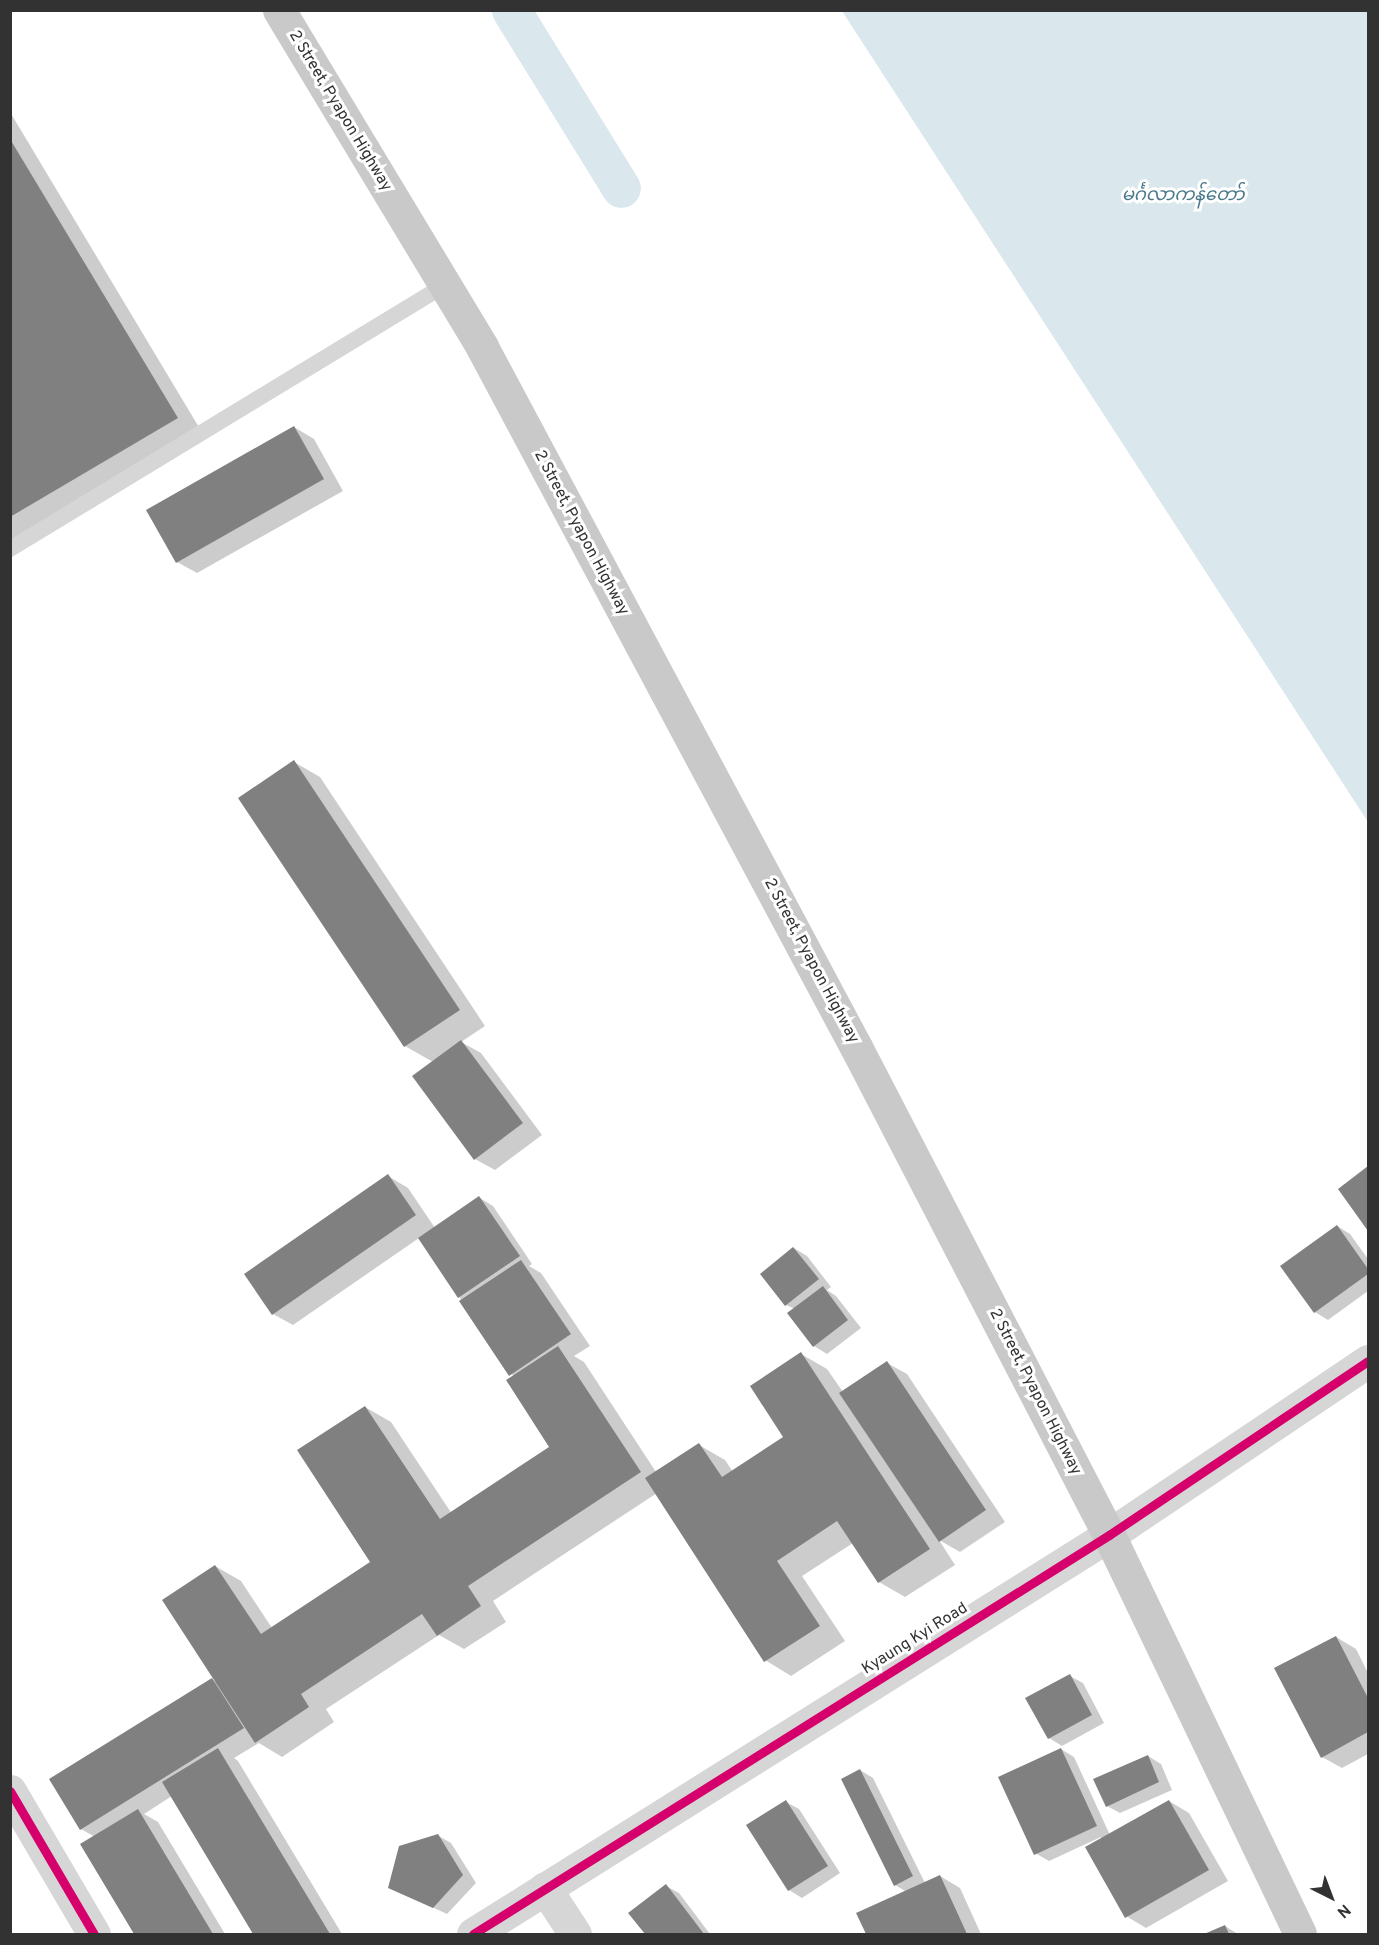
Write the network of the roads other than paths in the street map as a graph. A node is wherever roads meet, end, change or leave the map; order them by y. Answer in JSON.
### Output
{"nodes":[{"id":1,"x":279,"y":10,"type":"edge"},
{"id":2,"x":445,"y":285,"type":"junction"},
{"id":3,"x":10,"y":549,"type":"edge"},
{"id":4,"x":1368,"y":1361,"type":"edge"},
{"id":5,"x":1109,"y":1535,"type":"junction"},
{"id":6,"x":10,"y":1791,"type":"edge"},
{"id":7,"x":545,"y":1888,"type":"junction"},
{"id":8,"x":94,"y":1935,"type":"edge"},
{"id":9,"x":473,"y":1935,"type":"edge"},
{"id":10,"x":575,"y":1935,"type":"edge"},
{"id":11,"x":1300,"y":1935,"type":"edge"}],
"edges":[{"from":1,"to":2,"type":"main road","name":"2 Street, Pyapon Highway"},
{"from":2,"to":3,"type":"lane"},
{"from":2,"to":5,"type":"main road","name":"2 Street, Pyapon Highway"},
{"from":4,"to":5,"type":"street","name":"Kyaung Kyi Road"},
{"from":5,"to":7,"type":"street","name":"Kyaung Kyi Road"},
{"from":5,"to":11,"type":"main road","name":"2 Street, Pyapon Highway"},
{"from":6,"to":8,"type":"street"},
{"from":7,"to":9,"type":"street","name":"Kyaung Kyi Road"},
{"from":7,"to":10,"type":"street"}]}
